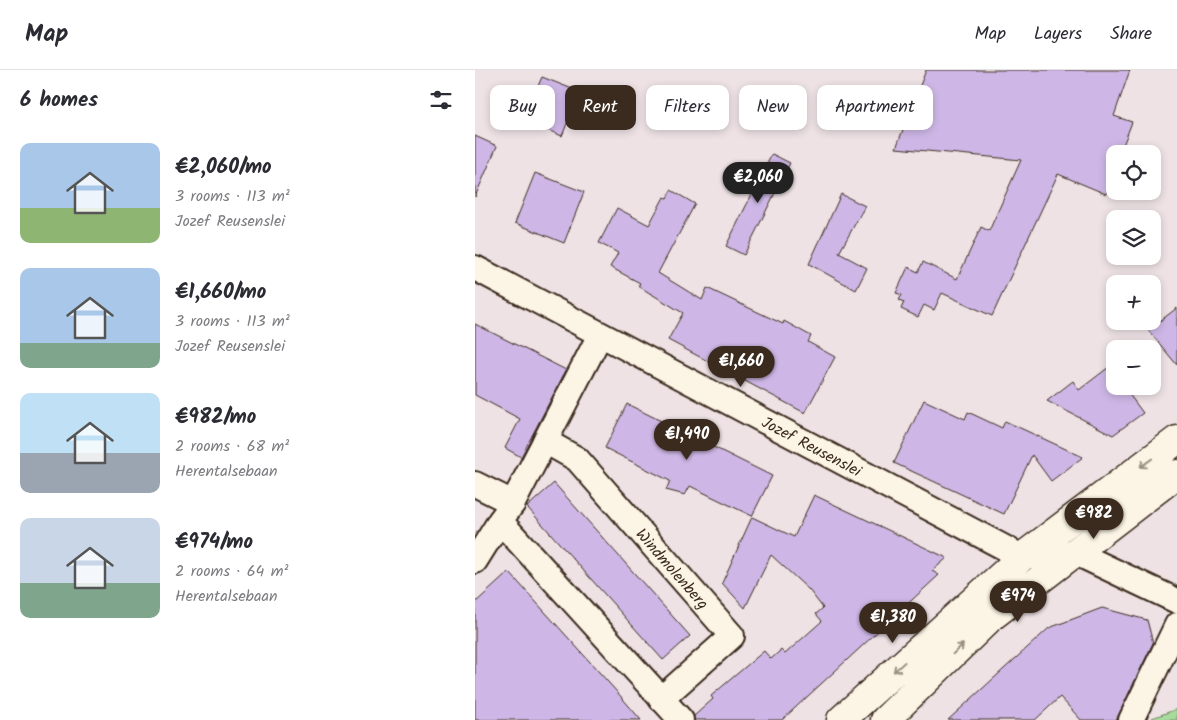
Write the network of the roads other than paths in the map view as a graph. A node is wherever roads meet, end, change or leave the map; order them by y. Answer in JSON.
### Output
{"nodes":[{"id":1,"x":475,"y":268,"type":"edge"},
{"id":2,"x":601,"y":335,"type":"junction"},
{"id":3,"x":545,"y":440,"type":"junction"},
{"id":4,"x":1177,"y":440,"type":"edge"},
{"id":5,"x":1177,"y":474,"type":"edge"},
{"id":6,"x":475,"y":484,"type":"edge"},
{"id":7,"x":508,"y":510,"type":"junction"},
{"id":8,"x":1074,"y":552,"type":"junction"},
{"id":9,"x":1022,"y":558,"type":"junction"},
{"id":10,"x":475,"y":561,"type":"edge"},
{"id":11,"x":1018,"y":596,"type":"junction"},
{"id":12,"x":1177,"y":601,"type":"edge"},
{"id":13,"x":1177,"y":624,"type":"edge"},
{"id":14,"x":669,"y":713,"type":"edge"},
{"id":15,"x":841,"y":720,"type":"edge"},
{"id":16,"x":885,"y":720,"type":"edge"},
{"id":17,"x":1131,"y":720,"type":"edge"}],
"edges":[{"from":1,"to":2,"type":"street","name":"Jozef Reusenslei"},
{"from":2,"to":3,"type":"street"},
{"from":2,"to":9,"type":"street","name":"Jozef Reusenslei"},
{"from":3,"to":7,"type":"street"},
{"from":3,"to":14,"type":"street","name":"Windmolenberg"},
{"from":4,"to":9,"type":"main road","one_way":true},
{"from":5,"to":8,"type":"main road"},
{"from":6,"to":7,"type":"street"},
{"from":7,"to":10,"type":"street"},
{"from":7,"to":14,"type":"street","name":"Windmolenberg"},
{"from":8,"to":9,"type":"street"},
{"from":8,"to":11,"type":"main road"},
{"from":8,"to":12,"type":"street"},
{"from":9,"to":11,"type":"street"},
{"from":9,"to":15,"type":"main road","one_way":true},
{"from":16,"to":11,"type":"main road","one_way":true},
{"from":13,"to":17,"type":"street"}]}
